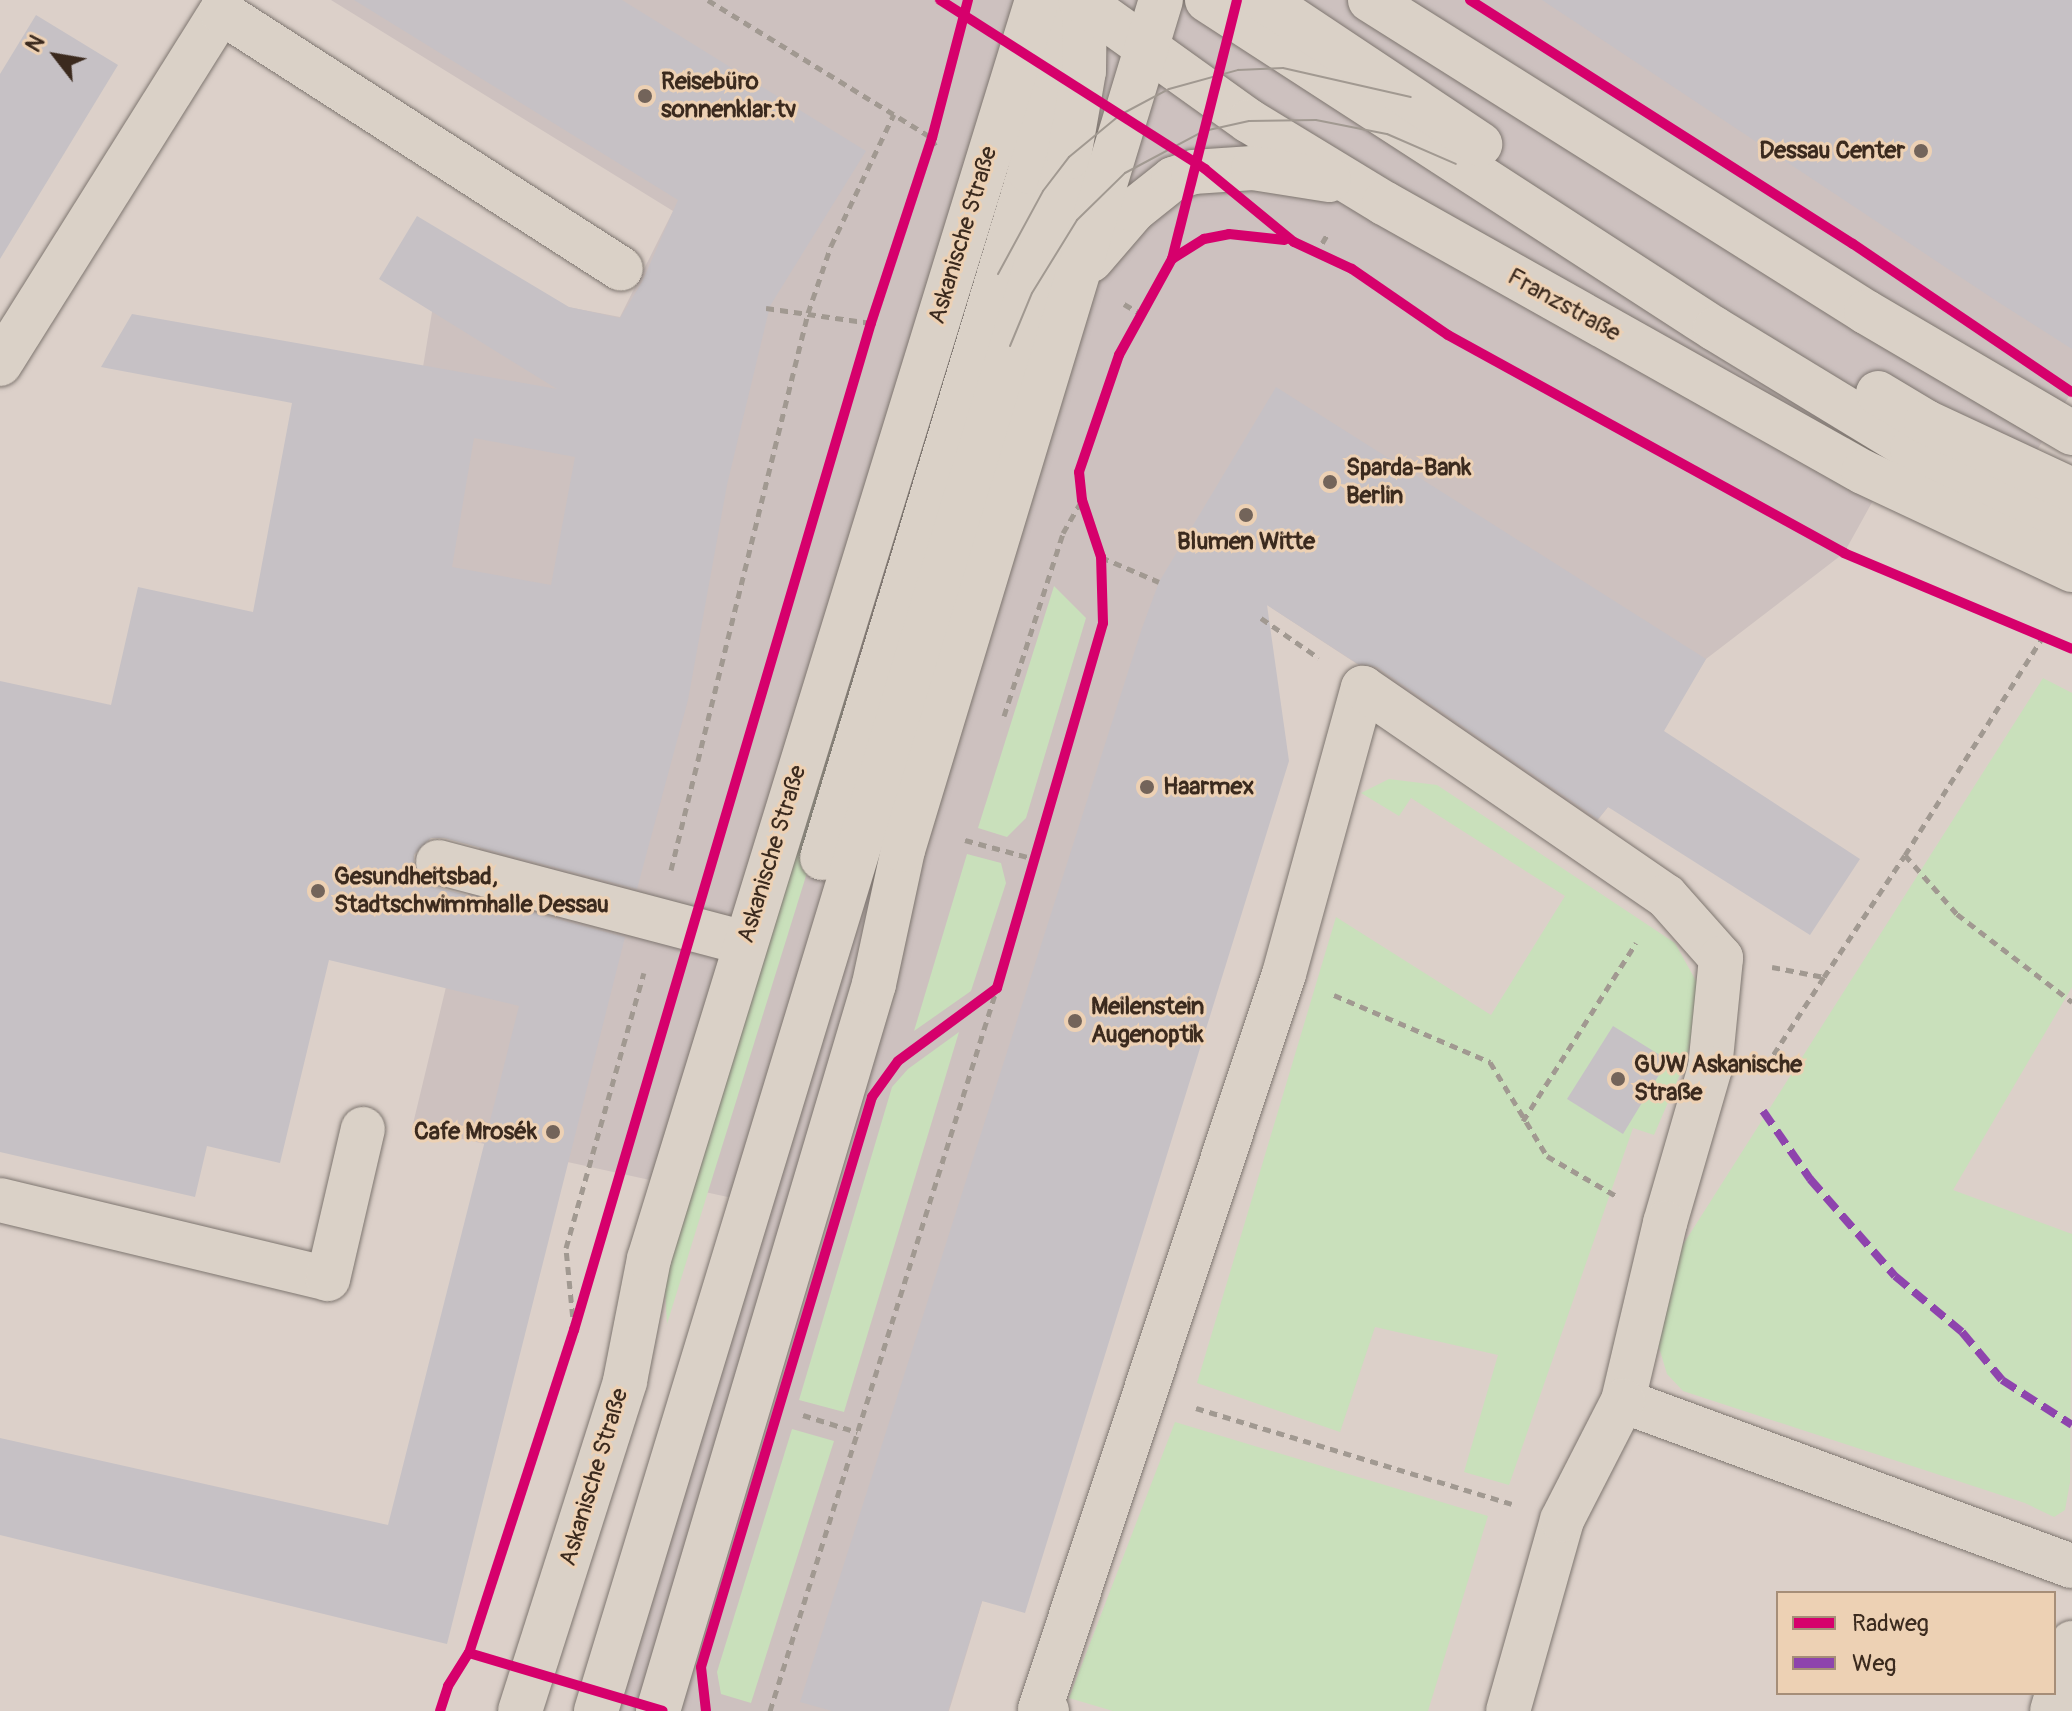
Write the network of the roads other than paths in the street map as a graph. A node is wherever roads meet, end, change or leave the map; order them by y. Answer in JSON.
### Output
{"nodes":[{"id":1,"x":1039,"y":0,"type":"edge"},
{"id":2,"x":1161,"y":0,"type":"edge"},
{"id":3,"x":1207,"y":0,"type":"edge"},
{"id":4,"x":1264,"y":0,"type":"edge"},
{"id":5,"x":1370,"y":0,"type":"edge"},
{"id":6,"x":1084,"y":2,"type":"edge"},
{"id":7,"x":1147,"y":48,"type":"junction"},
{"id":8,"x":1356,"y":186,"type":"junction"},
{"id":9,"x":621,"y":269,"type":"dead end"},
{"id":10,"x":1079,"y":274,"type":"junction"},
{"id":11,"x":0,"y":364,"type":"edge"},
{"id":12,"x":2072,"y":433,"type":"edge"},
{"id":13,"x":2072,"y":490,"type":"edge"},
{"id":14,"x":2072,"y":531,"type":"edge"},
{"id":15,"x":2072,"y":570,"type":"edge"},
{"id":16,"x":438,"y":862,"type":"dead end"},
{"id":17,"x":745,"y":943,"type":"junction"},
{"id":18,"x":363,"y":1129,"type":"dead end"},
{"id":19,"x":0,"y":1200,"type":"edge"},
{"id":20,"x":1623,"y":1401,"type":"junction"},
{"id":21,"x":2072,"y":1566,"type":"edge"},
{"id":22,"x":2072,"y":1643,"type":"edge"},
{"id":23,"x":520,"y":1711,"type":"edge"},
{"id":24,"x":567,"y":1711,"type":"edge"},
{"id":25,"x":596,"y":1711,"type":"edge"},
{"id":26,"x":658,"y":1711,"type":"edge"},
{"id":27,"x":1047,"y":1711,"type":"edge"},
{"id":28,"x":1508,"y":1711,"type":"edge"},
{"id":29,"x":2052,"y":1711,"type":"edge"}],
"edges":[{"from":1,"to":17,"type":"main road","name":"Askanische Straße"},
{"from":1,"to":24,"type":"main road"},
{"from":2,"to":7,"type":"main road"},
{"from":3,"to":14,"type":"main road"},
{"from":4,"to":13,"type":"main road"},
{"from":5,"to":12,"type":"main road"},
{"from":6,"to":7,"type":"main road","name":"Franzstraße"},
{"from":6,"to":25,"type":"main road"},
{"from":7,"to":8,"type":"main road","name":"Franzstraße"},
{"from":7,"to":10,"type":"main road"},
{"from":8,"to":10,"type":"main road"},
{"from":8,"to":15,"type":"main road","name":"Franzstraße"},
{"from":9,"to":11,"type":"main road"},
{"from":10,"to":26,"type":"main road"},
{"from":16,"to":17,"type":"main road"},
{"from":17,"to":23,"type":"main road","name":"Askanische Straße"},
{"from":18,"to":19,"type":"main road"},
{"from":20,"to":21,"type":"main road"},
{"from":20,"to":27,"type":"main road"},
{"from":20,"to":28,"type":"main road"},
{"from":22,"to":29,"type":"main road"}]}
